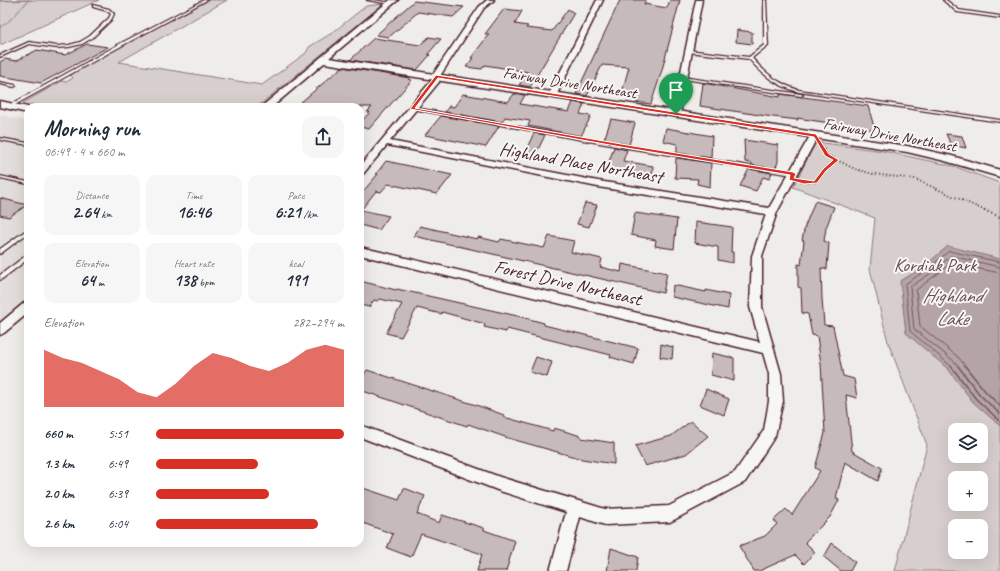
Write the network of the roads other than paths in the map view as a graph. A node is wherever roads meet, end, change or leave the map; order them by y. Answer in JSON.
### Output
{"nodes":[{"id":1,"x":206,"y":0,"type":"edge"},
{"id":2,"x":368,"y":0,"type":"edge"},
{"id":3,"x":490,"y":0,"type":"edge"},
{"id":4,"x":600,"y":0,"type":"edge"},
{"id":5,"x":699,"y":0,"type":"edge"},
{"id":6,"x":765,"y":0,"type":"edge"},
{"id":7,"x":944,"y":0,"type":"edge"},
{"id":8,"x":392,"y":1,"type":"edge"},
{"id":9,"x":94,"y":6,"type":"dead end"},
{"id":10,"x":1000,"y":17,"type":"edge"},
{"id":11,"x":688,"y":51,"type":"junction"},
{"id":12,"x":0,"y":56,"type":"edge"},
{"id":13,"x":750,"y":58,"type":"junction"},
{"id":14,"x":324,"y":60,"type":"junction"},
{"id":15,"x":436,"y":76,"type":"junction"},
{"id":16,"x":683,"y":78,"type":"junction"},
{"id":17,"x":0,"y":83,"type":"edge"},
{"id":18,"x":14,"y":86,"type":"dead end"},
{"id":19,"x":553,"y":94,"type":"junction"},
{"id":20,"x":271,"y":103,"type":"edge"},
{"id":21,"x":862,"y":104,"type":"dead end"},
{"id":22,"x":5,"y":105,"type":"edge"},
{"id":23,"x":412,"y":108,"type":"junction"},
{"id":24,"x":24,"y":109,"type":"edge"},
{"id":25,"x":676,"y":114,"type":"junction"},
{"id":26,"x":1000,"y":121,"type":"edge"},
{"id":27,"x":815,"y":136,"type":"junction"},
{"id":28,"x":0,"y":139,"type":"edge"},
{"id":29,"x":384,"y":142,"type":"junction"},
{"id":30,"x":24,"y":143,"type":"edge"},
{"id":31,"x":364,"y":167,"type":"edge"},
{"id":32,"x":1000,"y":174,"type":"edge"},
{"id":33,"x":0,"y":176,"type":"edge"},
{"id":34,"x":792,"y":176,"type":"junction"},
{"id":35,"x":24,"y":182,"type":"edge"},
{"id":36,"x":772,"y":212,"type":"junction"},
{"id":37,"x":24,"y":234,"type":"edge"},
{"id":38,"x":0,"y":252,"type":"edge"},
{"id":39,"x":364,"y":252,"type":"edge"},
{"id":40,"x":24,"y":259,"type":"edge"},
{"id":41,"x":0,"y":278,"type":"edge"},
{"id":42,"x":24,"y":309,"type":"edge"},
{"id":43,"x":0,"y":330,"type":"edge"},
{"id":44,"x":767,"y":349,"type":"junction"},
{"id":45,"x":364,"y":433,"type":"edge"},
{"id":46,"x":575,"y":508,"type":"junction"},
{"id":47,"x":558,"y":571,"type":"edge"}],
"edges":[{"from":1,"to":22,"type":"lane"},
{"from":2,"to":8,"type":"lane"},
{"from":3,"to":15,"type":"street"},
{"from":4,"to":19,"type":"street"},
{"from":5,"to":11,"type":"street"},
{"from":6,"to":13,"type":"lane"},
{"from":7,"to":10,"type":"lane"},
{"from":8,"to":14,"type":"street"},
{"from":9,"to":12,"type":"lane"},
{"from":11,"to":13,"type":"lane"},
{"from":11,"to":16,"type":"street"},
{"from":13,"to":26,"type":"lane"},
{"from":14,"to":15,"type":"street","name":"Fairway Drive Northeast"},
{"from":14,"to":20,"type":"street"},
{"from":15,"to":19,"type":"street","name":"Fairway Drive Northeast"},
{"from":15,"to":23,"type":"street"},
{"from":16,"to":21,"type":"lane"},
{"from":16,"to":25,"type":"street"},
{"from":17,"to":18,"type":"lane"},
{"from":19,"to":25,"type":"street","name":"Fairway Drive Northeast"},
{"from":22,"to":24,"type":"street"},
{"from":23,"to":29,"type":"street"},
{"from":23,"to":34,"type":"lane"},
{"from":25,"to":27,"type":"street","name":"Fairway Drive Northeast"},
{"from":27,"to":32,"type":"street","name":"Fairway Drive Northeast"},
{"from":27,"to":34,"type":"street"},
{"from":28,"to":30,"type":"lane"},
{"from":29,"to":31,"type":"street"},
{"from":29,"to":36,"type":"street","name":"Highland Place Northeast"},
{"from":33,"to":35,"type":"lane"},
{"from":34,"to":36,"type":"street"},
{"from":36,"to":44,"type":"street"},
{"from":37,"to":38,"type":"lane"},
{"from":39,"to":44,"type":"street","name":"Forest Drive Northeast"},
{"from":40,"to":41,"type":"lane"},
{"from":42,"to":43,"type":"street"},
{"from":44,"to":46,"type":"street"},
{"from":45,"to":46,"type":"street"},
{"from":46,"to":47,"type":"street"}]}
